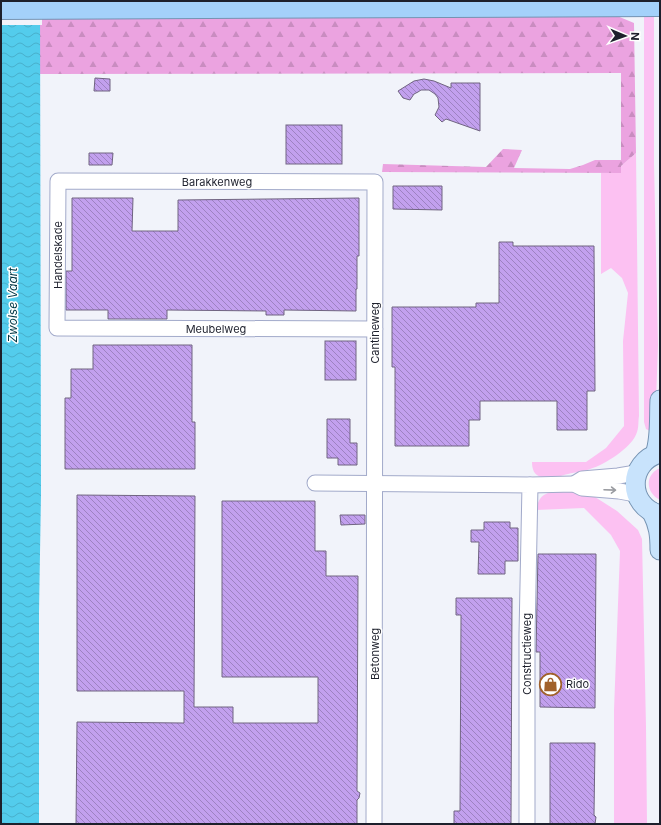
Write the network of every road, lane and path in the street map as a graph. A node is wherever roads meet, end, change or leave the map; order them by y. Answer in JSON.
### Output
{"nodes":[{"id":1,"x":660,"y":5,"type":"edge"},
{"id":2,"x":1,"y":8,"type":"edge"},
{"id":3,"x":58,"y":181,"type":"joint"},
{"id":4,"x":375,"y":182,"type":"joint"},
{"id":5,"x":57,"y":328,"type":"joint"},
{"id":6,"x":375,"y":329,"type":"junction"},
{"id":7,"x":660,"y":400,"type":"edge"},
{"id":8,"x":658,"y":454,"type":"edge"},
{"id":9,"x":637,"y":472,"type":"junction"},
{"id":10,"x":315,"y":483,"type":"dead end"},
{"id":11,"x":374,"y":484,"type":"junction"},
{"id":12,"x":574,"y":484,"type":"junction"},
{"id":13,"x":530,"y":485,"type":"junction"},
{"id":14,"x":637,"y":496,"type":"junction"},
{"id":15,"x":656,"y":513,"type":"edge"},
{"id":16,"x":660,"y":550,"type":"edge"},
{"id":17,"x":374,"y":824,"type":"edge"},
{"id":18,"x":527,"y":824,"type":"edge"}],
"edges":[{"from":1,"to":2,"type":"highway"},
{"from":3,"to":4,"type":"street","name":"Barakkenweg"},
{"from":3,"to":5,"type":"street","name":"Handelskade"},
{"from":4,"to":6,"type":"street","name":"Cantineweg"},
{"from":5,"to":6,"type":"street","name":"Meubelweg"},
{"from":6,"to":11,"type":"street","name":"Cantineweg"},
{"from":7,"to":8,"type":"main road"},
{"from":8,"to":9,"type":"main road"},
{"from":9,"to":12,"type":"street"},
{"from":9,"to":14,"type":"main road"},
{"from":10,"to":11,"type":"street"},
{"from":11,"to":13,"type":"street"},
{"from":11,"to":17,"type":"street","name":"Betonweg"},
{"from":12,"to":13,"type":"street"},
{"from":12,"to":14,"type":"street","one_way":true},
{"from":13,"to":18,"type":"street","name":"Constructieweg"},
{"from":14,"to":15,"type":"main road"},
{"from":15,"to":16,"type":"main road"}]}
